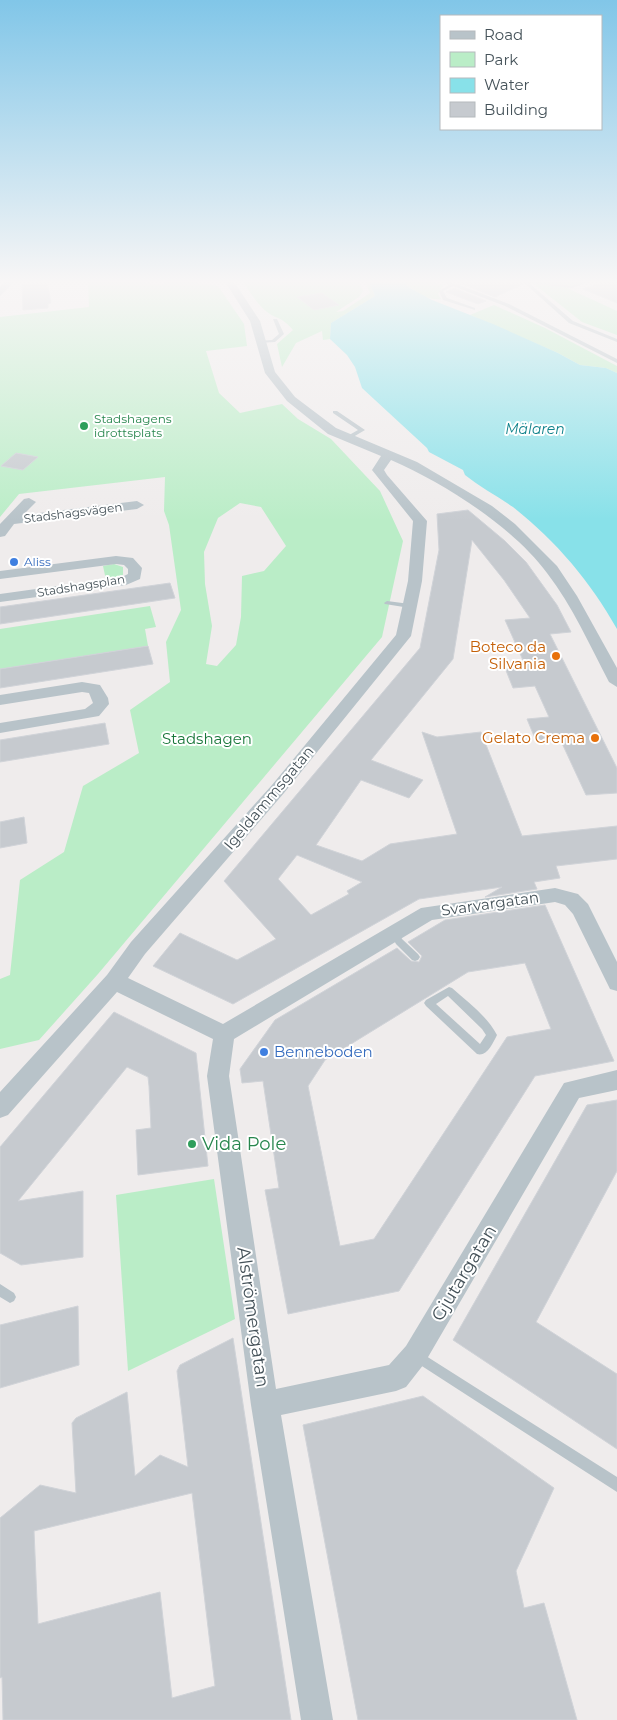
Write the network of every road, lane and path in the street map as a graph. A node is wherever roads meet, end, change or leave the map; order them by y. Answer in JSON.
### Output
{"nodes":[{"id":1,"x":266,"y":360,"type":"edge"},
{"id":2,"x":335,"y":412,"type":"dead end"},
{"id":3,"x":346,"y":439,"type":"junction"},
{"id":4,"x":389,"y":455,"type":"junction"},
{"id":5,"x":29,"y":502,"type":"dead end"},
{"id":6,"x":137,"y":505,"type":"dead end"},
{"id":7,"x":10,"y":521,"type":"junction"},
{"id":8,"x":0,"y":533,"type":"edge"},
{"id":9,"x":0,"y":575,"type":"edge"},
{"id":10,"x":0,"y":598,"type":"edge"},
{"id":11,"x":386,"y":603,"type":"dead end"},
{"id":12,"x":410,"y":606,"type":"junction"},
{"id":13,"x":617,"y":682,"type":"edge"},
{"id":14,"x":0,"y":700,"type":"edge"},
{"id":15,"x":0,"y":728,"type":"edge"},
{"id":16,"x":395,"y":933,"type":"junction"},
{"id":17,"x":415,"y":958,"type":"dead end"},
{"id":18,"x":114,"y":981,"type":"junction"},
{"id":19,"x":617,"y":983,"type":"edge"},
{"id":20,"x":448,"y":991,"type":"joint"},
{"id":21,"x":224,"y":1034,"type":"junction"},
{"id":22,"x":617,"y":1080,"type":"edge"},
{"id":23,"x":4,"y":1103,"type":"edge"},
{"id":24,"x":415,"y":1355,"type":"junction"},
{"id":25,"x":265,"y":1405,"type":"junction"},
{"id":26,"x":617,"y":1485,"type":"edge"},
{"id":27,"x":317,"y":1720,"type":"edge"}],
"edges":[{"from":1,"to":3,"type":"street"},
{"from":2,"to":3,"type":"lane"},
{"from":3,"to":4,"type":"street"},
{"from":4,"to":12,"type":"street","name":"Igeldammsgatan"},
{"from":4,"to":13,"type":"street"},
{"from":5,"to":7,"type":"street","name":"Stadshagsvägen"},
{"from":6,"to":7,"type":"street","name":"Stadshagsvägen"},
{"from":7,"to":8,"type":"street","name":"Stadshagsvägen"},
{"from":9,"to":10,"type":"street","name":"Stadshagsplan"},
{"from":11,"to":12,"type":"lane"},
{"from":12,"to":18,"type":"street","name":"Igeldammsgatan"},
{"from":14,"to":15,"type":"street"},
{"from":16,"to":17,"type":"lane"},
{"from":16,"to":19,"type":"street","name":"Svarvargatan"},
{"from":16,"to":21,"type":"street","name":"Svarvargatan"},
{"from":18,"to":21,"type":"street"},
{"from":18,"to":23,"type":"street","name":"Igeldammsgatan"},
{"from":20,"to":20,"type":"lane"},
{"from":21,"to":25,"type":"street","name":"Alströmergatan"},
{"from":22,"to":24,"type":"street","name":"Gjutargatan"},
{"from":24,"to":25,"type":"street","name":"Gjutargatan"},
{"from":24,"to":26,"type":"lane"},
{"from":25,"to":27,"type":"street","name":"Alströmergatan"}]}
